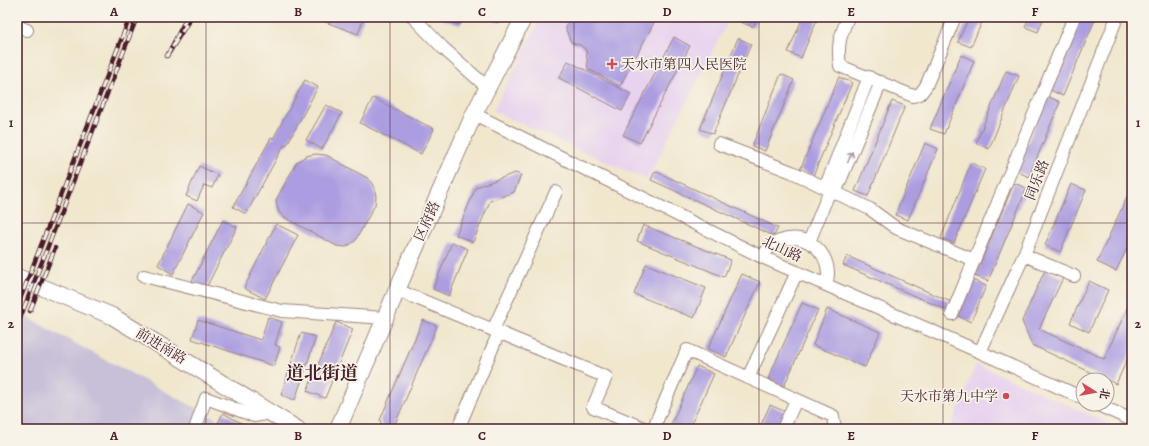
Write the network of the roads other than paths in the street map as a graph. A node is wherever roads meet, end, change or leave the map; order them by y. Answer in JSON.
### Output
{"nodes":[{"id":1,"x":413,"y":17,"type":"edge"},
{"id":2,"x":524,"y":17,"type":"edge"},
{"id":3,"x":848,"y":17,"type":"edge"},
{"id":4,"x":955,"y":17,"type":"edge"},
{"id":5,"x":1074,"y":17,"type":"edge"},
{"id":6,"x":1117,"y":17,"type":"edge"},
{"id":7,"x":869,"y":77,"type":"junction"},
{"id":8,"x":881,"y":82,"type":"junction"},
{"id":9,"x":488,"y":88,"type":"junction"},
{"id":10,"x":474,"y":114,"type":"junction"},
{"id":11,"x":719,"y":144,"type":"dead end"},
{"id":12,"x":830,"y":190,"type":"junction"},
{"id":13,"x":556,"y":192,"type":"dead end"},
{"id":14,"x":808,"y":242,"type":"junction"},
{"id":15,"x":1024,"y":255,"type":"junction"},
{"id":16,"x":762,"y":257,"type":"junction"},
{"id":17,"x":974,"y":260,"type":"junction"},
{"id":18,"x":797,"y":272,"type":"junction"},
{"id":19,"x":144,"y":276,"type":"dead end"},
{"id":20,"x":1074,"y":276,"type":"dead end"},
{"id":21,"x":17,"y":277,"type":"edge"},
{"id":22,"x":826,"y":285,"type":"junction"},
{"id":23,"x":397,"y":290,"type":"junction"},
{"id":24,"x":952,"y":314,"type":"dead end"},
{"id":25,"x":386,"y":318,"type":"junction"},
{"id":26,"x":496,"y":331,"type":"junction"},
{"id":27,"x":980,"y":352,"type":"junction"},
{"id":28,"x":748,"y":378,"type":"junction"},
{"id":29,"x":1075,"y":394,"type":"edge"},
{"id":30,"x":796,"y":400,"type":"junction"},
{"id":31,"x":1114,"y":412,"type":"edge"},
{"id":32,"x":271,"y":413,"type":"junction"},
{"id":33,"x":1132,"y":420,"type":"edge"},
{"id":34,"x":625,"y":425,"type":"edge"},
{"id":35,"x":195,"y":429,"type":"edge"},
{"id":36,"x":297,"y":429,"type":"edge"},
{"id":37,"x":338,"y":429,"type":"edge"},
{"id":38,"x":458,"y":429,"type":"edge"},
{"id":39,"x":646,"y":429,"type":"edge"},
{"id":40,"x":653,"y":429,"type":"edge"},
{"id":41,"x":783,"y":429,"type":"edge"},
{"id":42,"x":835,"y":429,"type":"edge"}],
"edges":[{"from":1,"to":9,"type":"street"},
{"from":2,"to":9,"type":"main road","name":"区府路"},
{"from":3,"to":7,"type":"street"},
{"from":4,"to":8,"type":"street"},
{"from":5,"to":17,"type":"street"},
{"from":6,"to":15,"type":"street","name":"同乐路"},
{"from":7,"to":8,"type":"street"},
{"from":7,"to":12,"type":"street"},
{"from":12,"to":8,"type":"street","one_way":true},
{"from":9,"to":10,"type":"main road","name":"区府路"},
{"from":10,"to":16,"type":"street","name":"北山路"},
{"from":10,"to":23,"type":"main road","name":"区府路"},
{"from":11,"to":12,"type":"street"},
{"from":12,"to":14,"type":"street"},
{"from":12,"to":17,"type":"street"},
{"from":13,"to":26,"type":"street"},
{"from":14,"to":16,"type":"street"},
{"from":14,"to":22,"type":"street"},
{"from":15,"to":20,"type":"street"},
{"from":15,"to":27,"type":"street","name":"同乐路"},
{"from":16,"to":18,"type":"street","name":"北山路"},
{"from":17,"to":24,"type":"street"},
{"from":18,"to":22,"type":"street","name":"北山路"},
{"from":18,"to":28,"type":"street"},
{"from":19,"to":25,"type":"street"},
{"from":21,"to":32,"type":"main road","name":"前进南路"},
{"from":22,"to":27,"type":"street","name":"北山路"},
{"from":23,"to":25,"type":"main road","name":"区府路"},
{"from":23,"to":26,"type":"street"},
{"from":25,"to":37,"type":"main road","name":"区府路"},
{"from":26,"to":34,"type":"street"},
{"from":26,"to":38,"type":"street"},
{"from":27,"to":29,"type":"street","name":"北山路"},
{"from":28,"to":30,"type":"street"},
{"from":28,"to":40,"type":"street"},
{"from":30,"to":41,"type":"street"},
{"from":30,"to":42,"type":"street"},
{"from":31,"to":33,"type":"street"},
{"from":32,"to":35,"type":"street"},
{"from":32,"to":36,"type":"main road","name":"前进南路"},
{"from":34,"to":39,"type":"street"}]}
